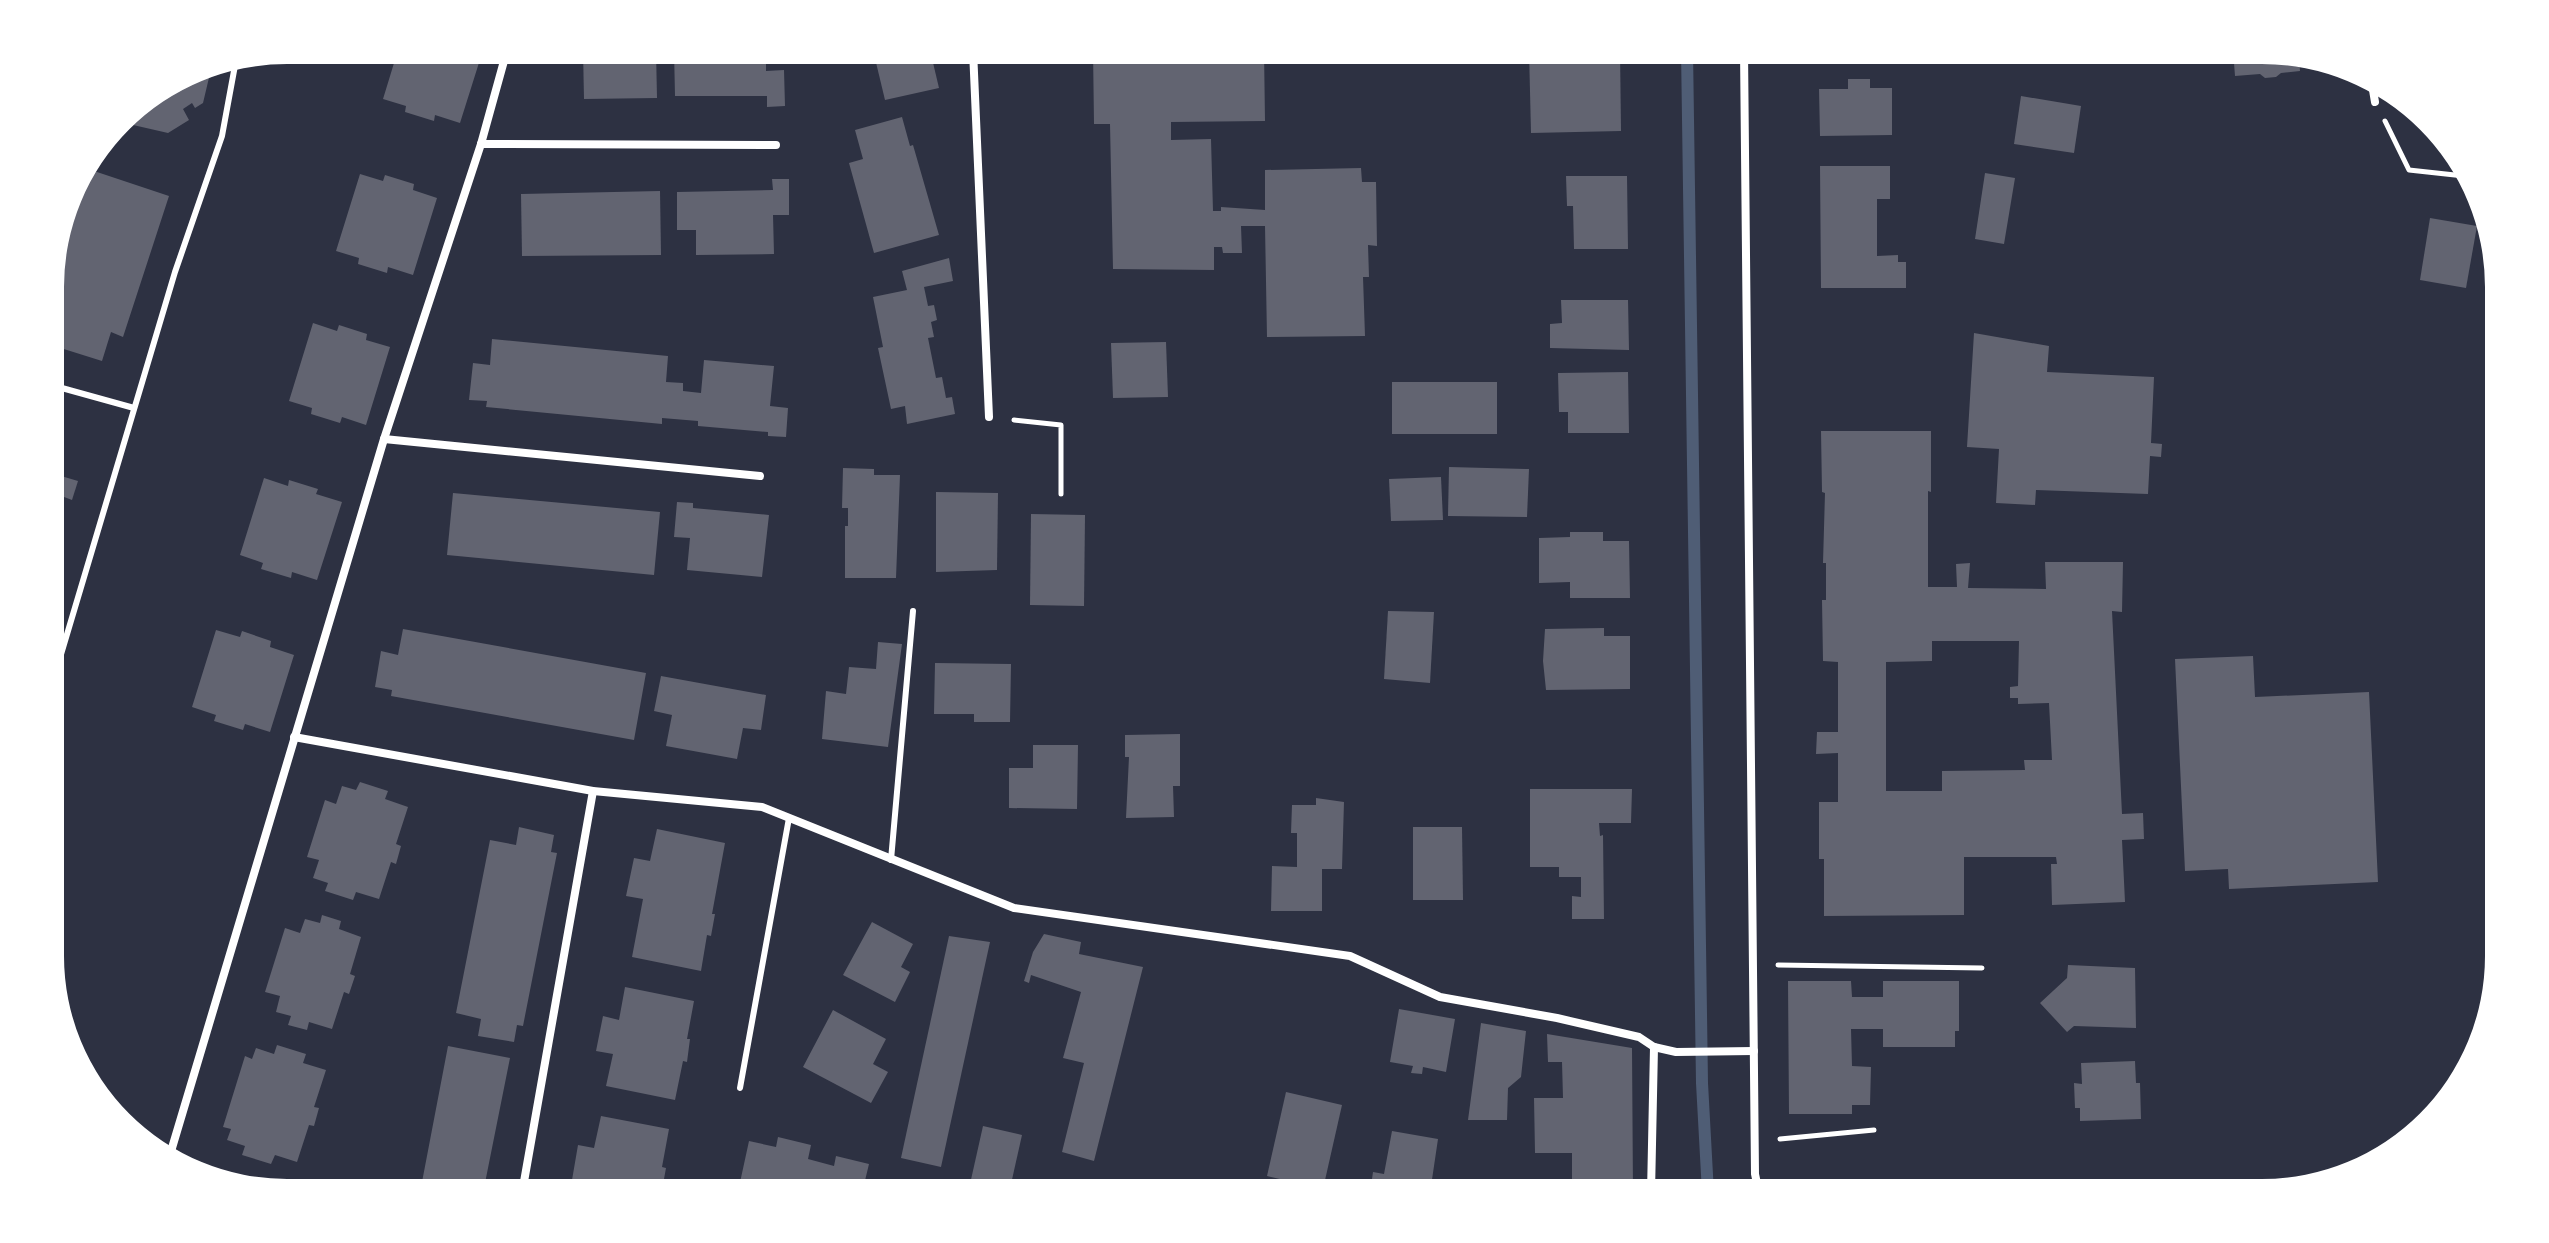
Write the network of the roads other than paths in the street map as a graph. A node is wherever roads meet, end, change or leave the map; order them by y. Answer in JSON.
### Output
{"nodes":[{"id":1,"x":503,"y":64,"type":"edge"},
{"id":2,"x":974,"y":64,"type":"edge"},
{"id":3,"x":1744,"y":64,"type":"edge"},
{"id":4,"x":234,"y":71,"type":"edge"},
{"id":5,"x":2374,"y":94,"type":"edge"},
{"id":6,"x":2375,"y":102,"type":"road end"},
{"id":7,"x":481,"y":144,"type":"junction"},
{"id":8,"x":776,"y":145,"type":"dead end"},
{"id":9,"x":64,"y":389,"type":"edge"},
{"id":10,"x":134,"y":408,"type":"junction"},
{"id":11,"x":989,"y":417,"type":"road end"},
{"id":12,"x":384,"y":439,"type":"junction"},
{"id":13,"x":760,"y":476,"type":"dead end"},
{"id":14,"x":913,"y":611,"type":"dead end"},
{"id":15,"x":64,"y":644,"type":"edge"},
{"id":16,"x":294,"y":737,"type":"junction"},
{"id":17,"x":593,"y":791,"type":"junction"},
{"id":18,"x":789,"y":818,"type":"junction"},
{"id":19,"x":891,"y":860,"type":"junction"},
{"id":20,"x":1654,"y":1047,"type":"junction"},
{"id":21,"x":1754,"y":1051,"type":"junction"},
{"id":22,"x":740,"y":1088,"type":"dead end"},
{"id":23,"x":172,"y":1147,"type":"edge"},
{"id":24,"x":524,"y":1179,"type":"edge"},
{"id":25,"x":1651,"y":1179,"type":"edge"},
{"id":26,"x":1756,"y":1179,"type":"edge"}],
"edges":[{"from":1,"to":7,"type":"street"},
{"from":2,"to":11,"type":"street"},
{"from":3,"to":21,"type":"street"},
{"from":4,"to":10,"type":"lane"},
{"from":5,"to":6,"type":"street"},
{"from":7,"to":8,"type":"street"},
{"from":7,"to":12,"type":"street"},
{"from":9,"to":10,"type":"lane"},
{"from":10,"to":15,"type":"lane"},
{"from":12,"to":13,"type":"street"},
{"from":12,"to":16,"type":"street"},
{"from":14,"to":19,"type":"lane"},
{"from":16,"to":17,"type":"street"},
{"from":16,"to":23,"type":"street"},
{"from":17,"to":18,"type":"street"},
{"from":17,"to":24,"type":"street"},
{"from":18,"to":19,"type":"street"},
{"from":18,"to":22,"type":"lane"},
{"from":19,"to":20,"type":"street"},
{"from":20,"to":21,"type":"street"},
{"from":20,"to":25,"type":"street"},
{"from":21,"to":26,"type":"street"}]}
